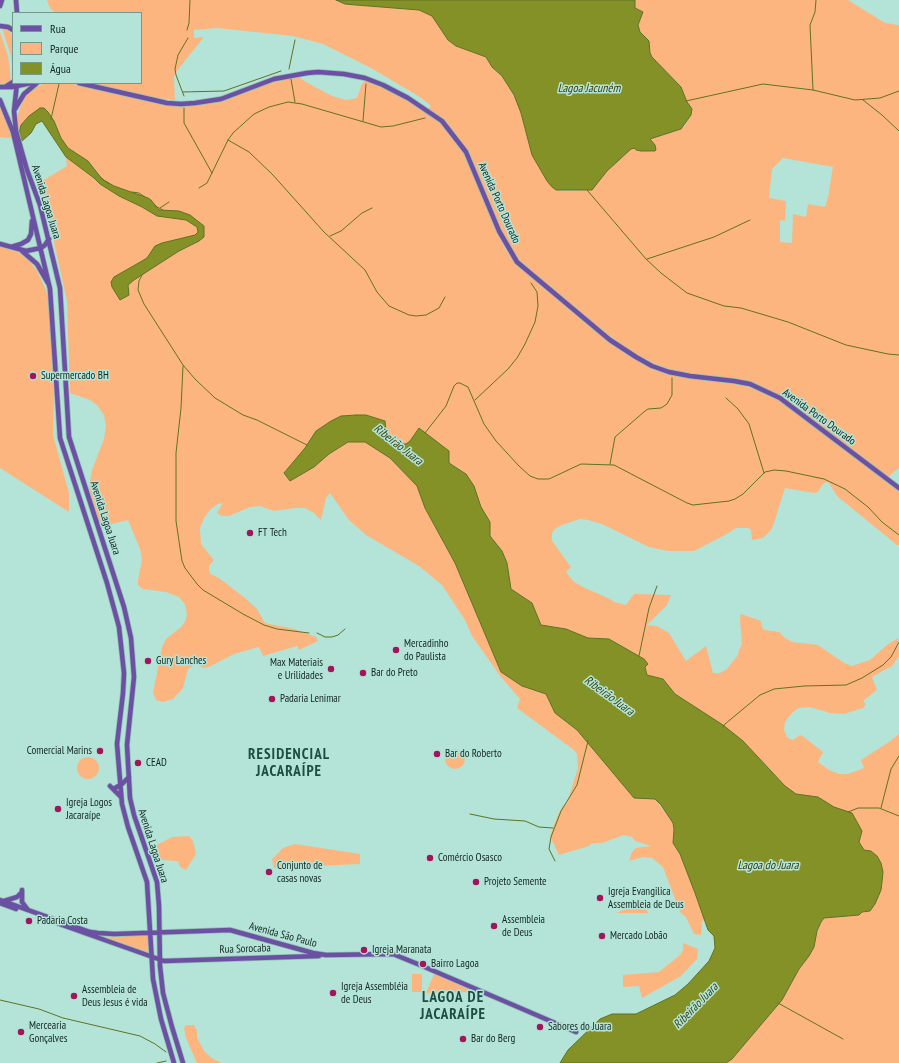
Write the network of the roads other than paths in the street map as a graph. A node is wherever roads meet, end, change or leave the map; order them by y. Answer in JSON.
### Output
{"nodes":[{"id":1,"x":2,"y":0,"type":"edge"},
{"id":2,"x":16,"y":0,"type":"edge"},
{"id":3,"x":0,"y":6,"type":"edge"},
{"id":4,"x":17,"y":12,"type":"edge"},
{"id":5,"x":0,"y":26,"type":"edge"},
{"id":6,"x":12,"y":29,"type":"edge"},
{"id":7,"x":15,"y":84,"type":"edge"},
{"id":8,"x":36,"y":84,"type":"edge"},
{"id":9,"x":83,"y":84,"type":"edge"},
{"id":10,"x":2,"y":88,"type":"edge"},
{"id":11,"x":0,"y":100,"type":"edge"},
{"id":12,"x":14,"y":111,"type":"junction"},
{"id":13,"x":15,"y":132,"type":"junction"},
{"id":14,"x":19,"y":147,"type":"junction"},
{"id":15,"x":32,"y":216,"type":"junction"},
{"id":16,"x":49,"y":239,"type":"junction"},
{"id":17,"x":0,"y":244,"type":"edge"},
{"id":18,"x":11,"y":247,"type":"junction"},
{"id":19,"x":41,"y":248,"type":"junction"},
{"id":20,"x":22,"y":251,"type":"junction"},
{"id":21,"x":50,"y":289,"type":"junction"},
{"id":22,"x":53,"y":330,"type":"junction"},
{"id":23,"x":64,"y":344,"type":"junction"},
{"id":24,"x":899,"y":488,"type":"edge"},
{"id":25,"x":129,"y":777,"type":"junction"},
{"id":26,"x":120,"y":786,"type":"junction"},
{"id":27,"x":121,"y":797,"type":"junction"},
{"id":28,"x":1,"y":902,"type":"edge"},
{"id":29,"x":28,"y":910,"type":"junction"},
{"id":30,"x":45,"y":918,"type":"junction"},
{"id":31,"x":150,"y":933,"type":"junction"},
{"id":32,"x":160,"y":933,"type":"junction"},
{"id":33,"x":90,"y":934,"type":"junction"},
{"id":34,"x":114,"y":934,"type":"junction"},
{"id":35,"x":111,"y":942,"type":"junction"},
{"id":36,"x":326,"y":955,"type":"junction"},
{"id":37,"x":151,"y":956,"type":"junction"},
{"id":38,"x":162,"y":960,"type":"junction"},
{"id":39,"x":576,"y":1032,"type":"dead end"},
{"id":40,"x":174,"y":1063,"type":"edge"},
{"id":41,"x":183,"y":1063,"type":"edge"}],
"edges":[{"from":1,"to":3,"type":"main road"},
{"from":2,"to":4,"type":"main road"},
{"from":5,"to":6,"type":"main road"},
{"from":7,"to":10,"type":"main road"},
{"from":7,"to":12,"type":"main road","name":"Avenida Lagoa Juara"},
{"from":8,"to":12,"type":"main road"},
{"from":9,"to":24,"type":"main road","name":"Avenida Porto Dourado"},
{"from":11,"to":13,"type":"main road","name":"Avenida Lagoa Juara"},
{"from":12,"to":13,"type":"main road","name":"Avenida Lagoa Juara"},
{"from":13,"to":14,"type":"main road","name":"Avenida Lagoa Juara"},
{"from":14,"to":15,"type":"main road","name":"Avenida Lagoa Juara"},
{"from":14,"to":16,"type":"main road","name":"Avenida Lagoa Juara"},
{"from":15,"to":18,"type":"main road"},
{"from":15,"to":19,"type":"main road","name":"Avenida Lagoa Juara"},
{"from":16,"to":19,"type":"main road"},
{"from":16,"to":23,"type":"main road","name":"Avenida Lagoa Juara"},
{"from":17,"to":18,"type":"main road"},
{"from":18,"to":20,"type":"main road"},
{"from":19,"to":20,"type":"main road"},
{"from":19,"to":21,"type":"main road","name":"Avenida Lagoa Juara"},
{"from":20,"to":21,"type":"main road"},
{"from":21,"to":22,"type":"main road","name":"Avenida Lagoa Juara"},
{"from":22,"to":23,"type":"main road"},
{"from":22,"to":26,"type":"main road","name":"Avenida Lagoa Juara"},
{"from":23,"to":25,"type":"main road","name":"Avenida Lagoa Juara"},
{"from":25,"to":26,"type":"main road"},
{"from":25,"to":32,"type":"main road","name":"Avenida Lagoa Juara"},
{"from":26,"to":27,"type":"main road","name":"Avenida Lagoa Juara"},
{"from":26,"to":27,"type":"main road"},
{"from":27,"to":31,"type":"main road","name":"Avenida Lagoa Juara"},
{"from":28,"to":29,"type":"main road"},
{"from":28,"to":29,"type":"main road"},
{"from":28,"to":30,"type":"main road"},
{"from":29,"to":30,"type":"main road"},
{"from":30,"to":33,"type":"main road"},
{"from":31,"to":32,"type":"main road","name":"Avenida São Paulo"},
{"from":31,"to":34,"type":"main road","name":"Avenida São Paulo"},
{"from":31,"to":37,"type":"main road","name":"Avenida Lagoa Juara"},
{"from":32,"to":36,"type":"main road","name":"Avenida São Paulo"},
{"from":32,"to":38,"type":"main road","name":"Avenida Lagoa Juara"},
{"from":33,"to":34,"type":"main road","name":"Avenida São Paulo"},
{"from":33,"to":35,"type":"main road","name":"Rua Sorocaba"},
{"from":34,"to":35,"type":"main road"},
{"from":35,"to":37,"type":"main road","name":"Rua Sorocaba"},
{"from":36,"to":38,"type":"main road","name":"Rua Sorocaba"},
{"from":36,"to":39,"type":"main road","name":"Avenida São Paulo"},
{"from":37,"to":38,"type":"main road","name":"Rua Sorocaba"},
{"from":37,"to":40,"type":"main road","name":"Avenida Lagoa Juara"},
{"from":38,"to":41,"type":"main road","name":"Avenida Lagoa Juara"}]}
